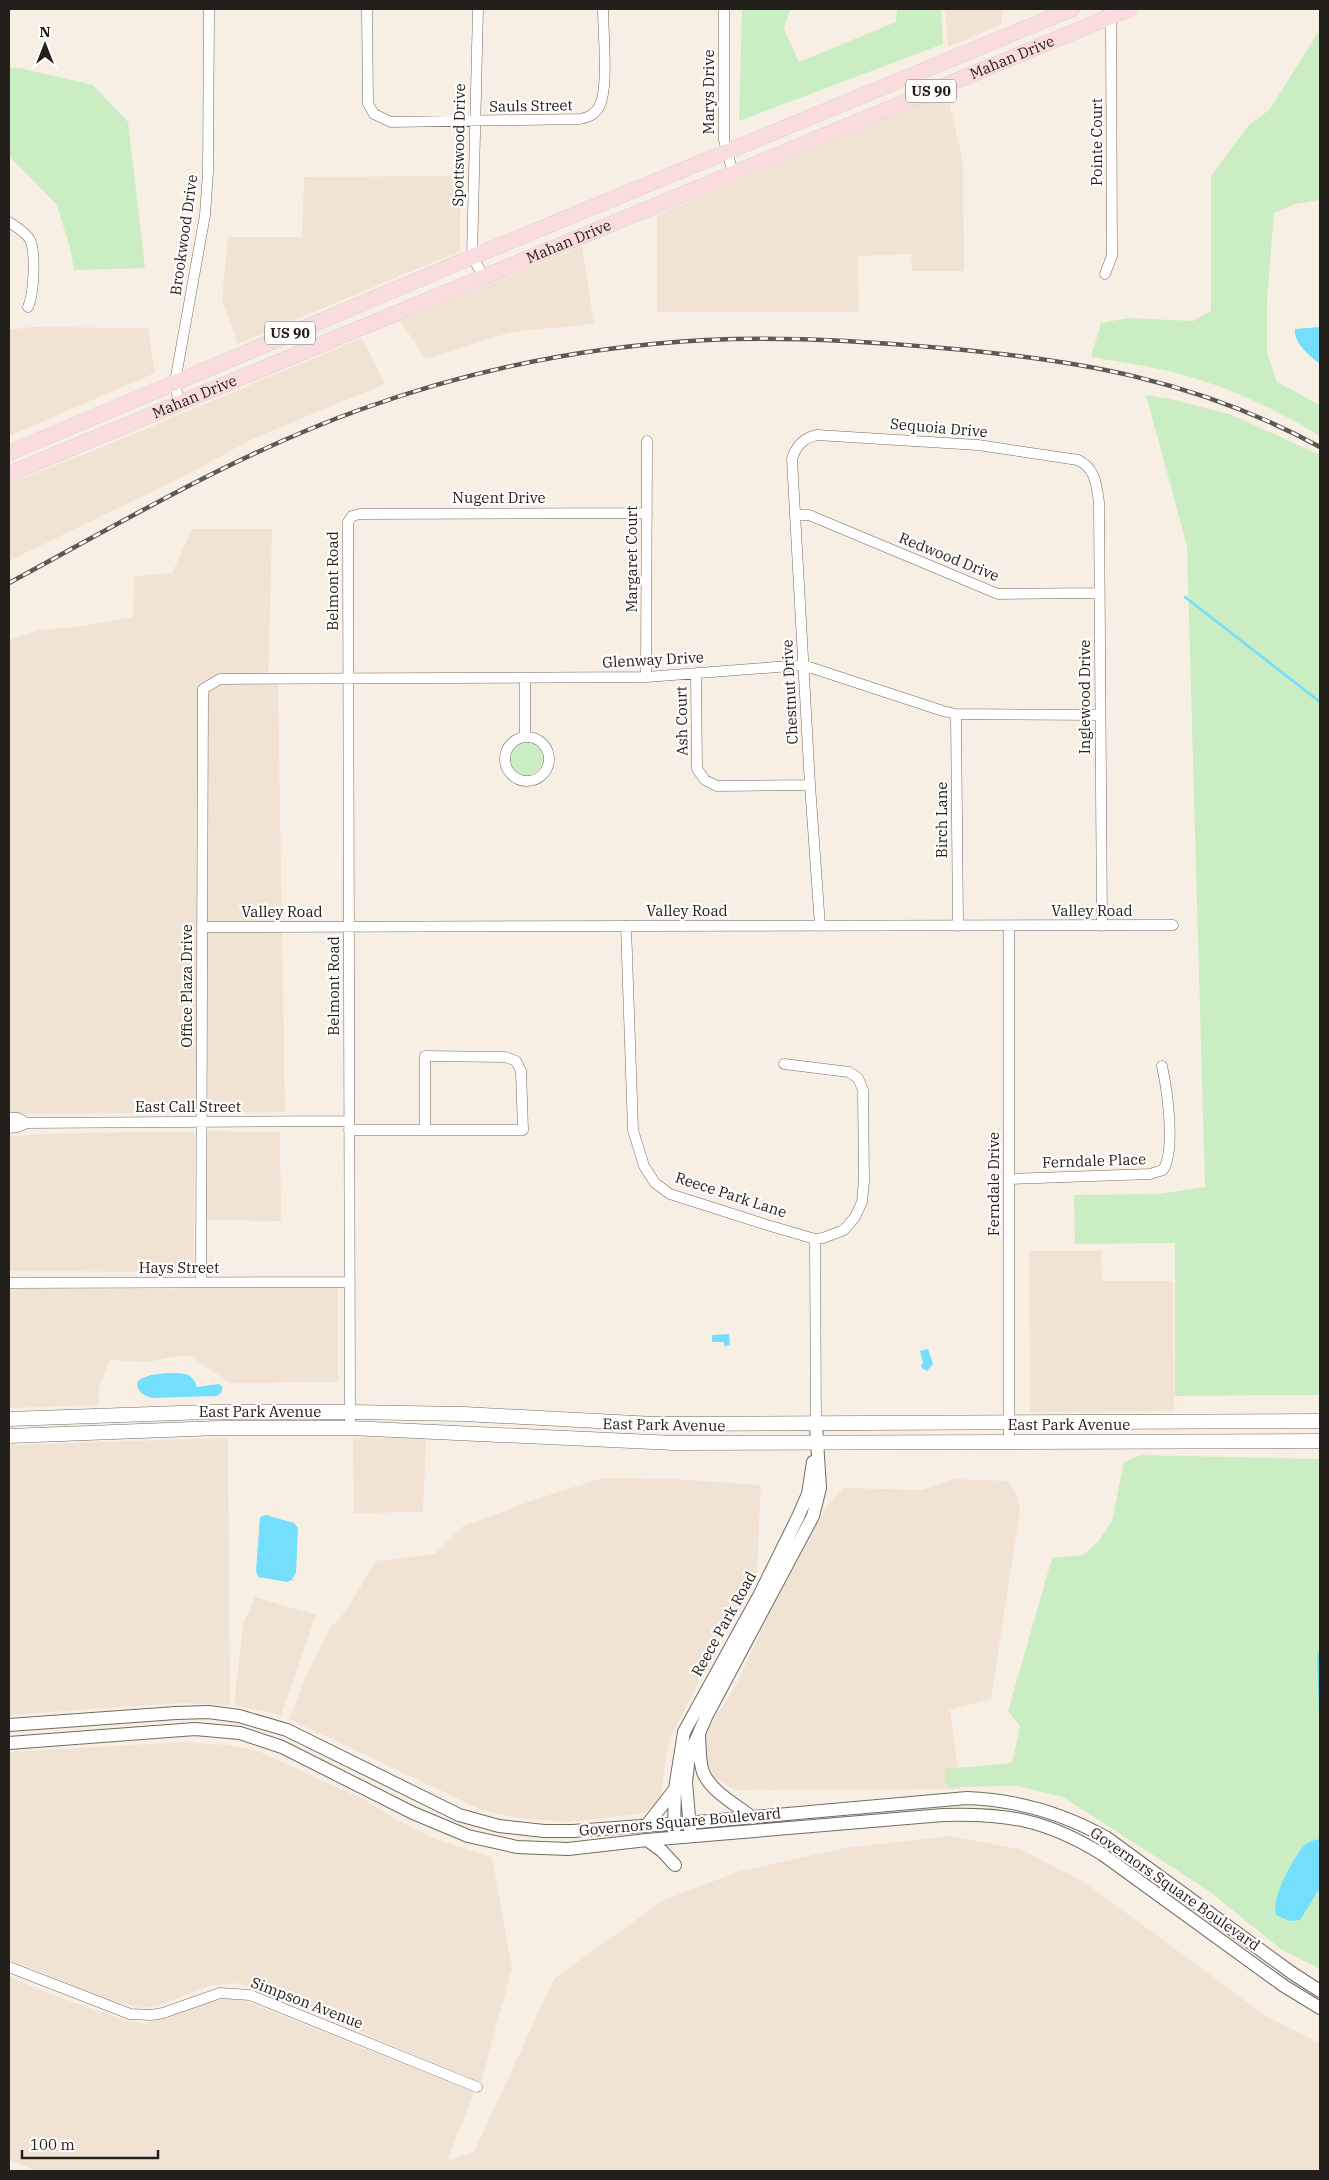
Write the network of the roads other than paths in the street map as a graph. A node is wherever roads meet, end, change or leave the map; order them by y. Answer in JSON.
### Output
{"nodes":[{"id":1,"x":209,"y":9,"type":"edge"},
{"id":2,"x":367,"y":9,"type":"edge"},
{"id":3,"x":478,"y":9,"type":"edge"},
{"id":4,"x":603,"y":9,"type":"edge"},
{"id":5,"x":724,"y":9,"type":"edge"},
{"id":6,"x":1072,"y":9,"type":"edge"},
{"id":7,"x":1129,"y":9,"type":"edge"},
{"id":8,"x":1110,"y":12,"type":"edge"},
{"id":9,"x":972,"y":50,"type":"junction"},
{"id":10,"x":980,"y":70,"type":"junction"},
{"id":11,"x":474,"y":122,"type":"junction"},
{"id":12,"x":727,"y":152,"type":"junction"},
{"id":13,"x":733,"y":173,"type":"junction"},
{"id":14,"x":9,"y":222,"type":"edge"},
{"id":15,"x":472,"y":257,"type":"junction"},
{"id":16,"x":1105,"y":274,"type":"dead end"},
{"id":17,"x":484,"y":278,"type":"junction"},
{"id":18,"x":28,"y":307,"type":"dead end"},
{"id":19,"x":326,"y":318,"type":"junction"},
{"id":20,"x":331,"y":340,"type":"junction"},
{"id":21,"x":175,"y":382,"type":"junction"},
{"id":22,"x":179,"y":404,"type":"junction"},
{"id":23,"x":64,"y":429,"type":"junction"},
{"id":24,"x":647,"y":441,"type":"dead end"},
{"id":25,"x":72,"y":448,"type":"junction"},
{"id":26,"x":9,"y":453,"type":"edge"},
{"id":27,"x":793,"y":456,"type":"joint"},
{"id":28,"x":1090,"y":469,"type":"joint"},
{"id":29,"x":9,"y":474,"type":"edge"},
{"id":30,"x":647,"y":513,"type":"junction"},
{"id":31,"x":795,"y":515,"type":"junction"},
{"id":32,"x":352,"y":516,"type":"joint"},
{"id":33,"x":1099,"y":593,"type":"junction"},
{"id":34,"x":803,"y":665,"type":"junction"},
{"id":35,"x":696,"y":673,"type":"junction"},
{"id":36,"x":646,"y":677,"type":"junction"},
{"id":37,"x":525,"y":678,"type":"junction"},
{"id":38,"x":348,"y":679,"type":"junction"},
{"id":39,"x":203,"y":689,"type":"joint"},
{"id":40,"x":956,"y":714,"type":"junction"},
{"id":41,"x":1100,"y":715,"type":"junction"},
{"id":42,"x":525,"y":737,"type":"junction"},
{"id":43,"x":810,"y":785,"type":"junction"},
{"id":44,"x":1173,"y":925,"type":"dead end"},
{"id":45,"x":349,"y":926,"type":"junction"},
{"id":46,"x":626,"y":926,"type":"junction"},
{"id":47,"x":820,"y":926,"type":"junction"},
{"id":48,"x":958,"y":926,"type":"junction"},
{"id":49,"x":1009,"y":926,"type":"junction"},
{"id":50,"x":1102,"y":926,"type":"junction"},
{"id":51,"x":202,"y":927,"type":"junction"},
{"id":52,"x":784,"y":1064,"type":"dead end"},
{"id":53,"x":1162,"y":1066,"type":"dead end"},
{"id":54,"x":9,"y":1118,"type":"edge"},
{"id":55,"x":201,"y":1122,"type":"junction"},
{"id":56,"x":27,"y":1123,"type":"junction"},
{"id":57,"x":349,"y":1126,"type":"junction"},
{"id":58,"x":9,"y":1128,"type":"edge"},
{"id":59,"x":425,"y":1130,"type":"junction"},
{"id":60,"x":1009,"y":1179,"type":"junction"},
{"id":61,"x":815,"y":1238,"type":"junction"},
{"id":62,"x":201,"y":1282,"type":"junction"},
{"id":63,"x":350,"y":1282,"type":"junction"},
{"id":64,"x":9,"y":1283,"type":"edge"},
{"id":65,"x":350,"y":1412,"type":"junction"},
{"id":66,"x":9,"y":1420,"type":"edge"},
{"id":67,"x":1320,"y":1420,"type":"edge"},
{"id":68,"x":1010,"y":1423,"type":"junction"},
{"id":69,"x":816,"y":1425,"type":"junction"},
{"id":70,"x":350,"y":1428,"type":"junction"},
{"id":71,"x":9,"y":1436,"type":"edge"},
{"id":72,"x":1320,"y":1441,"type":"edge"},
{"id":73,"x":817,"y":1442,"type":"junction"},
{"id":74,"x":1009,"y":1442,"type":"junction"},
{"id":75,"x":114,"y":1717,"type":"junction"},
{"id":76,"x":256,"y":1720,"type":"junction"},
{"id":77,"x":9,"y":1725,"type":"edge"},
{"id":78,"x":698,"y":1733,"type":"junction"},
{"id":79,"x":115,"y":1735,"type":"junction"},
{"id":80,"x":251,"y":1737,"type":"junction"},
{"id":81,"x":9,"y":1743,"type":"edge"},
{"id":82,"x":388,"y":1781,"type":"junction"},
{"id":83,"x":675,"y":1789,"type":"junction"},
{"id":84,"x":373,"y":1793,"type":"junction"},
{"id":85,"x":942,"y":1799,"type":"junction"},
{"id":86,"x":387,"y":1800,"type":"junction"},
{"id":87,"x":943,"y":1815,"type":"junction"},
{"id":88,"x":753,"y":1818,"type":"junction"},
{"id":89,"x":674,"y":1823,"type":"junction"},
{"id":90,"x":690,"y":1823,"type":"junction"},
{"id":91,"x":647,"y":1825,"type":"junction"},
{"id":92,"x":549,"y":1831,"type":"junction"},
{"id":93,"x":690,"y":1837,"type":"junction"},
{"id":94,"x":674,"y":1838,"type":"junction"},
{"id":95,"x":647,"y":1840,"type":"junction"},
{"id":96,"x":548,"y":1849,"type":"junction"},
{"id":97,"x":675,"y":1865,"type":"dead end"},
{"id":98,"x":9,"y":1967,"type":"edge"},
{"id":99,"x":1305,"y":1981,"type":"junction"},
{"id":100,"x":1320,"y":1991,"type":"edge"},
{"id":101,"x":1295,"y":1994,"type":"junction"},
{"id":102,"x":1320,"y":2008,"type":"edge"},
{"id":103,"x":478,"y":2087,"type":"dead end"}],
"edges":[{"from":1,"to":21,"type":"street","name":"Brookwood Drive"},
{"from":2,"to":11,"type":"street","name":"Sauls Street"},
{"from":3,"to":11,"type":"street","name":"Spottswood Drive"},
{"from":4,"to":11,"type":"street","name":"Sauls Street"},
{"from":5,"to":12,"type":"street","name":"Marys Drive"},
{"from":6,"to":9,"type":"main road","name":"Mahan Drive","number":"US 90"},
{"from":7,"to":8,"type":"main road","name":"Mahan Drive","number":"US 90"},
{"from":8,"to":10,"type":"main road","name":"Mahan Drive","number":"US 90"},
{"from":8,"to":16,"type":"street","name":"Pointe Court"},
{"from":9,"to":10,"type":"main road"},
{"from":9,"to":12,"type":"main road","name":"Mahan Drive","number":"US 90"},
{"from":10,"to":13,"type":"main road","name":"Mahan Drive","number":"US 90"},
{"from":11,"to":15,"type":"street","name":"Spottswood Drive"},
{"from":12,"to":13,"type":"street","name":"Marys Drive"},
{"from":12,"to":15,"type":"main road","name":"Mahan Drive","number":"US 90"},
{"from":13,"to":17,"type":"main road","name":"Mahan Drive","number":"US 90"},
{"from":14,"to":18,"type":"street"},
{"from":15,"to":17,"type":"street"},
{"from":15,"to":19,"type":"main road","name":"Mahan Drive","number":"US 90"},
{"from":17,"to":20,"type":"main road","name":"Mahan Drive","number":"US 90"},
{"from":19,"to":20,"type":"main road"},
{"from":19,"to":21,"type":"main road","name":"Mahan Drive","number":"US 90"},
{"from":20,"to":22,"type":"main road","name":"Mahan Drive","number":"US 90"},
{"from":21,"to":22,"type":"street","name":"Brookwood Drive"},
{"from":21,"to":23,"type":"main road","name":"Mahan Drive","number":"US 90"},
{"from":22,"to":25,"type":"main road","name":"Mahan Drive","number":"US 90"},
{"from":23,"to":25,"type":"main road"},
{"from":23,"to":26,"type":"main road","name":"Mahan Drive","number":"US 90"},
{"from":24,"to":30,"type":"street","name":"Margaret Court"},
{"from":25,"to":29,"type":"main road","name":"Mahan Drive","number":"US 90"},
{"from":27,"to":28,"type":"street","name":"Sequoia Drive"},
{"from":27,"to":31,"type":"street","name":"Chestnut Drive"},
{"from":28,"to":33,"type":"street","name":"Inglewood Drive"},
{"from":30,"to":32,"type":"street","name":"Nugent Drive"},
{"from":30,"to":36,"type":"street","name":"Margaret Court"},
{"from":31,"to":33,"type":"street","name":"Redwood Drive"},
{"from":31,"to":34,"type":"street","name":"Chestnut Drive"},
{"from":32,"to":38,"type":"street","name":"Belmont Road"},
{"from":33,"to":41,"type":"street","name":"Inglewood Drive"},
{"from":34,"to":35,"type":"street","name":"Glenway Drive"},
{"from":34,"to":40,"type":"street","name":"Glenway Drive"},
{"from":34,"to":43,"type":"street","name":"Chestnut Drive"},
{"from":35,"to":36,"type":"street","name":"Glenway Drive"},
{"from":35,"to":43,"type":"street","name":"Ash Court"},
{"from":36,"to":37,"type":"street","name":"Glenway Drive"},
{"from":37,"to":38,"type":"street","name":"Glenway Drive"},
{"from":37,"to":42,"type":"street"},
{"from":38,"to":39,"type":"street","name":"Glenway Drive"},
{"from":38,"to":45,"type":"street","name":"Belmont Road"},
{"from":39,"to":51,"type":"street","name":"Office Plaza Drive"},
{"from":40,"to":41,"type":"street","name":"Glenway Drive"},
{"from":40,"to":48,"type":"street","name":"Birch Lane"},
{"from":41,"to":50,"type":"street","name":"Inglewood Drive"},
{"from":42,"to":42,"type":"street"},
{"from":43,"to":47,"type":"street","name":"Chestnut Drive"},
{"from":44,"to":50,"type":"street","name":"Valley Road"},
{"from":45,"to":46,"type":"street","name":"Valley Road"},
{"from":45,"to":51,"type":"street","name":"Valley Road"},
{"from":45,"to":57,"type":"street","name":"Belmont Road"},
{"from":46,"to":47,"type":"street","name":"Valley Road"},
{"from":46,"to":61,"type":"street","name":"Reece Park Lane"},
{"from":47,"to":48,"type":"street","name":"Valley Road"},
{"from":48,"to":49,"type":"street","name":"Valley Road"},
{"from":49,"to":50,"type":"street","name":"Valley Road"},
{"from":49,"to":60,"type":"street","name":"Ferndale Drive"},
{"from":51,"to":55,"type":"street","name":"Office Plaza Drive"},
{"from":52,"to":61,"type":"street"},
{"from":53,"to":60,"type":"street","name":"Ferndale Place"},
{"from":54,"to":56,"type":"street","name":"East Call Street"},
{"from":55,"to":56,"type":"street","name":"East Call Street"},
{"from":55,"to":57,"type":"street","name":"East Call Street"},
{"from":55,"to":62,"type":"street","name":"Office Plaza Drive"},
{"from":56,"to":58,"type":"street","name":"East Call Street"},
{"from":57,"to":59,"type":"street","name":"East Call Street"},
{"from":57,"to":63,"type":"street","name":"Belmont Road"},
{"from":59,"to":59,"type":"street","name":"East Call Street"},
{"from":60,"to":68,"type":"street","name":"Ferndale Drive"},
{"from":61,"to":69,"type":"street"},
{"from":62,"to":63,"type":"street","name":"Hays Street"},
{"from":62,"to":64,"type":"street","name":"Hays Street"},
{"from":63,"to":65,"type":"street","name":"Belmont Road"},
{"from":65,"to":66,"type":"main road","name":"East Park Avenue"},
{"from":65,"to":69,"type":"main road","name":"East Park Avenue"},
{"from":65,"to":70,"type":"street","name":"Belmont Road"},
{"from":67,"to":68,"type":"main road","name":"East Park Avenue"},
{"from":68,"to":69,"type":"main road","name":"East Park Avenue"},
{"from":68,"to":74,"type":"street","name":"Ferndale Drive"},
{"from":69,"to":73,"type":"street","name":"Reece Park Road"},
{"from":70,"to":71,"type":"main road","name":"East Park Avenue"},
{"from":70,"to":73,"type":"main road","name":"East Park Avenue"},
{"from":72,"to":74,"type":"main road","name":"East Park Avenue"},
{"from":73,"to":74,"type":"main road","name":"East Park Avenue"},
{"from":73,"to":78,"type":"street","name":"Reece Park Road"},
{"from":73,"to":83,"type":"street","name":"Reece Park Road"},
{"from":75,"to":76,"type":"street","name":"Governors Square Boulevard"},
{"from":75,"to":77,"type":"street","name":"Governors Square Boulevard"},
{"from":75,"to":79,"type":"street"},
{"from":76,"to":80,"type":"street"},
{"from":76,"to":82,"type":"street","name":"Governors Square Boulevard"},
{"from":78,"to":88,"type":"street"},
{"from":78,"to":90,"type":"street","name":"Reece Park Road"},
{"from":79,"to":80,"type":"street","name":"Governors Square Boulevard"},
{"from":79,"to":81,"type":"street","name":"Governors Square Boulevard"},
{"from":80,"to":84,"type":"street","name":"Governors Square Boulevard"},
{"from":82,"to":84,"type":"street"},
{"from":82,"to":86,"type":"street"},
{"from":82,"to":92,"type":"street","name":"Governors Square Boulevard"},
{"from":83,"to":89,"type":"street","name":"Reece Park Road"},
{"from":83,"to":91,"type":"street"},
{"from":84,"to":86,"type":"street","name":"Governors Square Boulevard"},
{"from":85,"to":87,"type":"street"},
{"from":85,"to":88,"type":"street","name":"Governors Square Boulevard"},
{"from":85,"to":99,"type":"street","name":"Governors Square Boulevard"},
{"from":86,"to":96,"type":"street","name":"Governors Square Boulevard"},
{"from":87,"to":93,"type":"street","name":"Governors Square Boulevard"},
{"from":87,"to":101,"type":"street","name":"Governors Square Boulevard"},
{"from":88,"to":90,"type":"street","name":"Governors Square Boulevard"},
{"from":89,"to":90,"type":"street","name":"Governors Square Boulevard"},
{"from":89,"to":91,"type":"street","name":"Governors Square Boulevard"},
{"from":89,"to":94,"type":"street"},
{"from":90,"to":93,"type":"street"},
{"from":91,"to":92,"type":"street","name":"Governors Square Boulevard"},
{"from":92,"to":96,"type":"street"},
{"from":93,"to":94,"type":"street","name":"Governors Square Boulevard"},
{"from":94,"to":95,"type":"street","name":"Governors Square Boulevard"},
{"from":95,"to":96,"type":"street","name":"Governors Square Boulevard"},
{"from":95,"to":97,"type":"street"},
{"from":98,"to":103,"type":"street","name":"Simpson Avenue"},
{"from":99,"to":100,"type":"street","name":"Governors Square Boulevard"},
{"from":99,"to":101,"type":"street"},
{"from":101,"to":102,"type":"street","name":"Governors Square Boulevard"}]}
